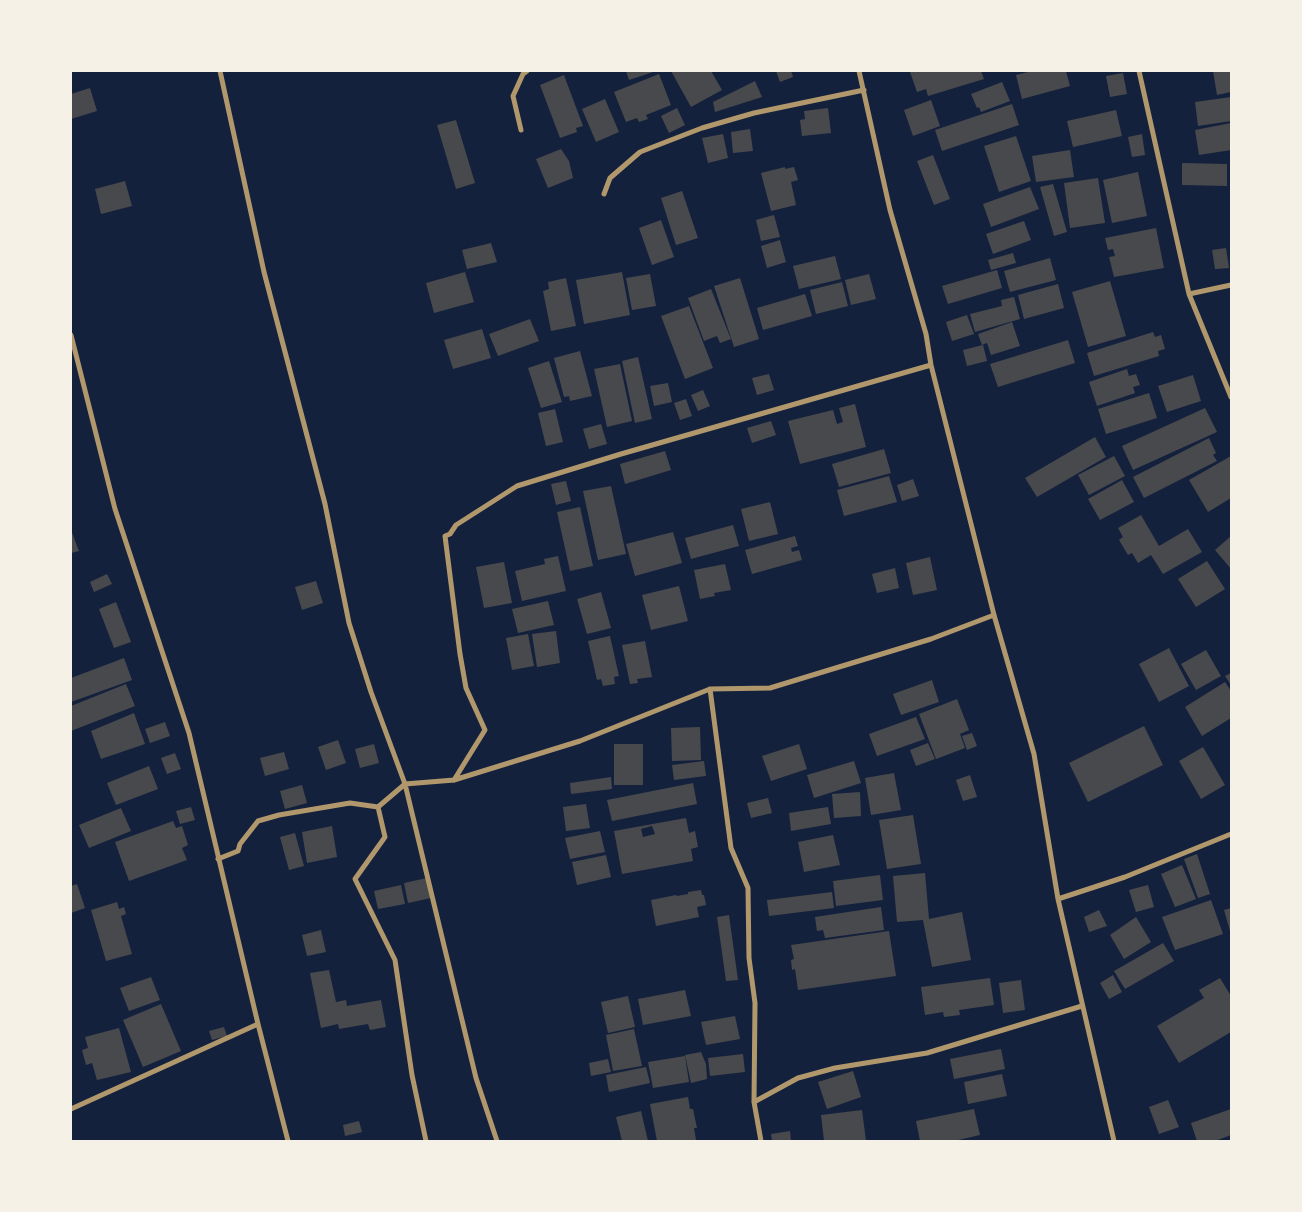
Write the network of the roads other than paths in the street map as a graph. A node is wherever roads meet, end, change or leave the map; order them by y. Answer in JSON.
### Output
{"nodes":[{"id":1,"x":220,"y":71,"type":"edge"},
{"id":2,"x":527,"y":71,"type":"edge"},
{"id":3,"x":859,"y":71,"type":"edge"},
{"id":4,"x":1139,"y":71,"type":"edge"},
{"id":5,"x":864,"y":90,"type":"junction"},
{"id":6,"x":521,"y":130,"type":"dead end"},
{"id":7,"x":604,"y":194,"type":"dead end"},
{"id":8,"x":1231,"y":284,"type":"edge"},
{"id":9,"x":1189,"y":294,"type":"junction"},
{"id":10,"x":71,"y":335,"type":"edge"},
{"id":11,"x":931,"y":365,"type":"junction"},
{"id":12,"x":1231,"y":397,"type":"edge"},
{"id":13,"x":994,"y":615,"type":"junction"},
{"id":14,"x":710,"y":689,"type":"junction"},
{"id":15,"x":454,"y":780,"type":"junction"},
{"id":16,"x":404,"y":784,"type":"junction"},
{"id":17,"x":378,"y":807,"type":"junction"},
{"id":18,"x":1231,"y":834,"type":"edge"},
{"id":19,"x":218,"y":858,"type":"junction"},
{"id":20,"x":1058,"y":899,"type":"junction"},
{"id":21,"x":1082,"y":1006,"type":"junction"},
{"id":22,"x":258,"y":1024,"type":"junction"},
{"id":23,"x":754,"y":1102,"type":"junction"},
{"id":24,"x":71,"y":1109,"type":"edge"},
{"id":25,"x":288,"y":1141,"type":"edge"},
{"id":26,"x":426,"y":1141,"type":"edge"},
{"id":27,"x":497,"y":1141,"type":"edge"},
{"id":28,"x":761,"y":1141,"type":"edge"},
{"id":29,"x":1114,"y":1141,"type":"edge"}],
"edges":[{"from":1,"to":16,"type":"street"},
{"from":2,"to":6,"type":"street"},
{"from":3,"to":5,"type":"street"},
{"from":4,"to":9,"type":"street"},
{"from":5,"to":7,"type":"street"},
{"from":5,"to":11,"type":"street"},
{"from":8,"to":9,"type":"street"},
{"from":9,"to":12,"type":"street"},
{"from":10,"to":19,"type":"street"},
{"from":11,"to":13,"type":"street"},
{"from":11,"to":15,"type":"street"},
{"from":13,"to":14,"type":"street"},
{"from":13,"to":20,"type":"street"},
{"from":14,"to":15,"type":"street"},
{"from":14,"to":23,"type":"street"},
{"from":15,"to":16,"type":"street"},
{"from":16,"to":17,"type":"street"},
{"from":16,"to":27,"type":"street"},
{"from":17,"to":19,"type":"street"},
{"from":17,"to":26,"type":"street"},
{"from":18,"to":20,"type":"street"},
{"from":19,"to":22,"type":"street"},
{"from":20,"to":21,"type":"street"},
{"from":21,"to":23,"type":"street"},
{"from":21,"to":29,"type":"street"},
{"from":22,"to":24,"type":"street"},
{"from":22,"to":25,"type":"street"},
{"from":23,"to":28,"type":"street"}]}
